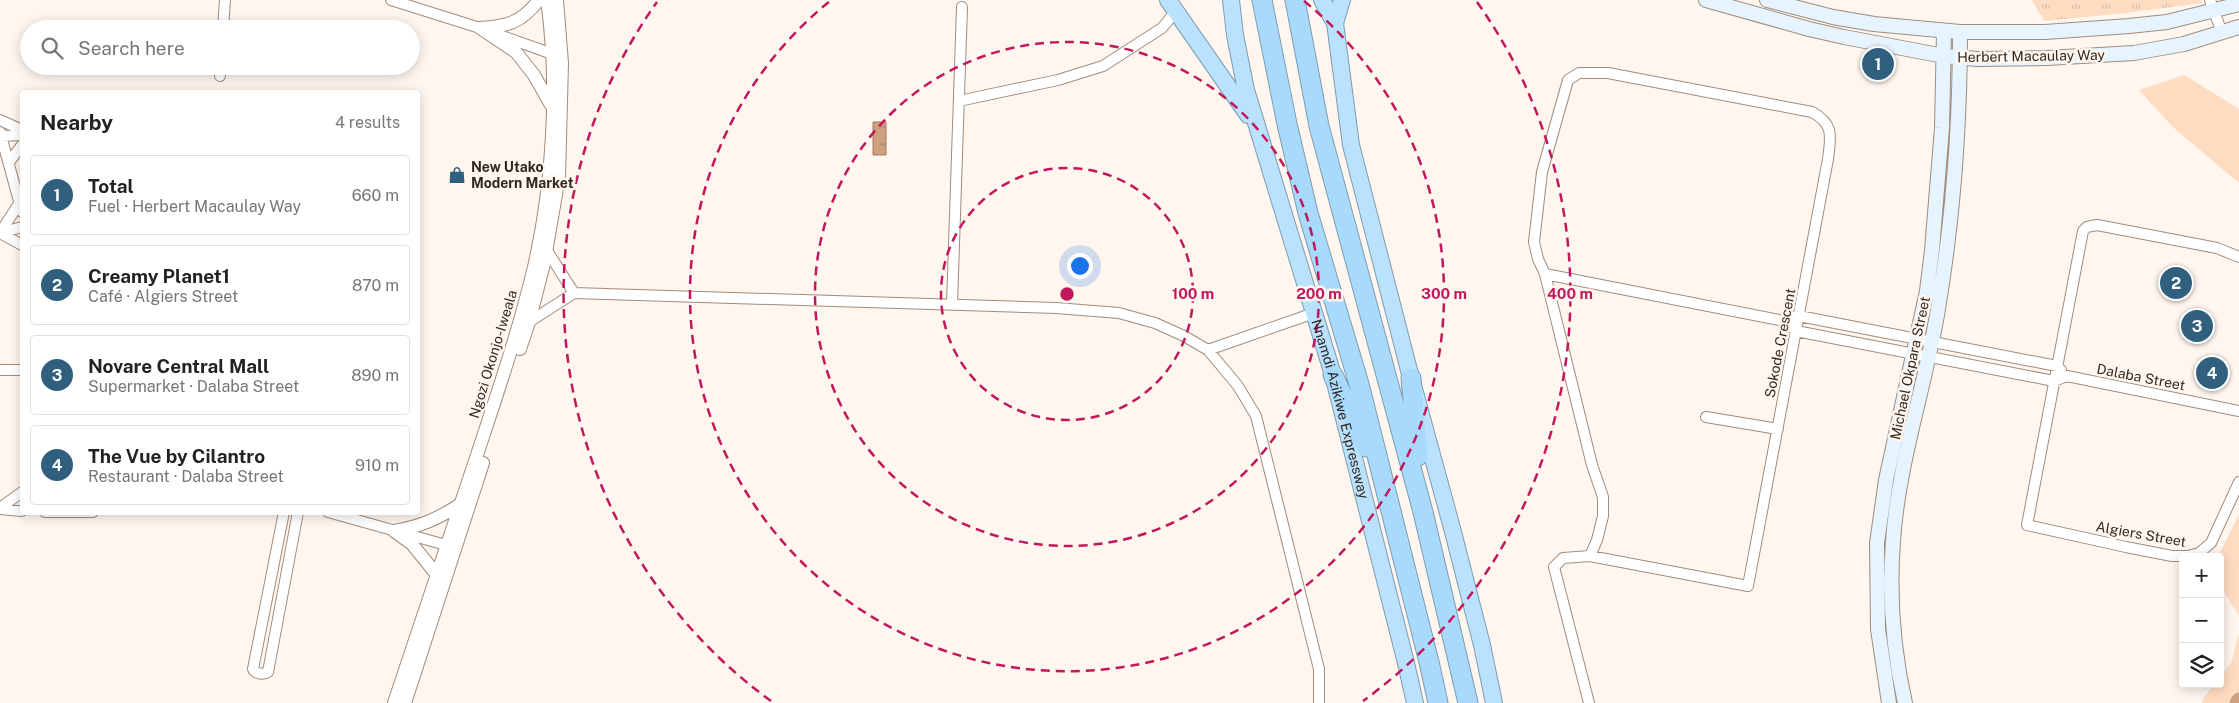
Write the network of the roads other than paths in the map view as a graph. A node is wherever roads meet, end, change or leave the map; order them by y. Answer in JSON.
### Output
{"nodes":[{"id":1,"x":225,"y":0,"type":"edge"},
{"id":2,"x":391,"y":0,"type":"edge"},
{"id":3,"x":539,"y":0,"type":"edge"},
{"id":4,"x":547,"y":0,"type":"edge"},
{"id":5,"x":557,"y":0,"type":"edge"},
{"id":6,"x":1230,"y":0,"type":"edge"},
{"id":7,"x":1262,"y":0,"type":"edge"},
{"id":8,"x":1295,"y":0,"type":"edge"},
{"id":9,"x":1322,"y":0,"type":"edge"},
{"id":10,"x":1342,"y":0,"type":"edge"},
{"id":11,"x":1767,"y":0,"type":"edge"},
{"id":12,"x":1712,"y":1,"type":"edge"},
{"id":13,"x":1173,"y":3,"type":"edge"},
{"id":14,"x":2239,"y":4,"type":"edge"},
{"id":15,"x":2212,"y":5,"type":"edge"},
{"id":16,"x":962,"y":7,"type":"dead end"},
{"id":17,"x":224,"y":20,"type":"edge"},
{"id":18,"x":1335,"y":23,"type":"junction"},
{"id":19,"x":2239,"y":27,"type":"edge"},
{"id":20,"x":480,"y":28,"type":"junction"},
{"id":21,"x":1944,"y":31,"type":"junction"},
{"id":22,"x":1960,"y":32,"type":"junction"},
{"id":23,"x":2222,"y":32,"type":"junction"},
{"id":24,"x":556,"y":55,"type":"junction"},
{"id":25,"x":1944,"y":56,"type":"junction"},
{"id":26,"x":1960,"y":57,"type":"junction"},
{"id":27,"x":959,"y":101,"type":"junction"},
{"id":28,"x":552,"y":106,"type":"junction"},
{"id":29,"x":0,"y":120,"type":"edge"},
{"id":30,"x":20,"y":129,"type":"edge"},
{"id":31,"x":0,"y":134,"type":"edge"},
{"id":32,"x":20,"y":135,"type":"edge"},
{"id":33,"x":1262,"y":144,"type":"junction"},
{"id":34,"x":20,"y":148,"type":"edge"},
{"id":35,"x":9,"y":162,"type":"junction"},
{"id":36,"x":20,"y":203,"type":"edge"},
{"id":37,"x":20,"y":208,"type":"edge"},
{"id":38,"x":20,"y":228,"type":"edge"},
{"id":39,"x":0,"y":233,"type":"edge"},
{"id":40,"x":20,"y":244,"type":"edge"},
{"id":41,"x":546,"y":249,"type":"junction"},
{"id":42,"x":2239,"y":257,"type":"edge"},
{"id":43,"x":1545,"y":274,"type":"junction"},
{"id":44,"x":574,"y":293,"type":"junction"},
{"id":45,"x":952,"y":304,"type":"junction"},
{"id":46,"x":1314,"y":313,"type":"junction"},
{"id":47,"x":1799,"y":316,"type":"junction"},
{"id":48,"x":1784,"y":321,"type":"junction"},
{"id":49,"x":529,"y":322,"type":"junction"},
{"id":50,"x":1796,"y":331,"type":"junction"},
{"id":51,"x":1916,"y":339,"type":"junction"},
{"id":52,"x":1932,"y":342,"type":"junction"},
{"id":53,"x":1208,"y":350,"type":"junction"},
{"id":54,"x":1913,"y":355,"type":"junction"},
{"id":55,"x":1928,"y":358,"type":"junction"},
{"id":56,"x":2057,"y":366,"type":"junction"},
{"id":57,"x":0,"y":370,"type":"edge"},
{"id":58,"x":20,"y":372,"type":"edge"},
{"id":59,"x":1333,"y":375,"type":"junction"},
{"id":60,"x":2067,"y":376,"type":"junction"},
{"id":61,"x":1411,"y":378,"type":"junction"},
{"id":62,"x":2054,"y":381,"type":"junction"},
{"id":63,"x":2239,"y":411,"type":"edge"},
{"id":64,"x":1706,"y":417,"type":"dead end"},
{"id":65,"x":1778,"y":429,"type":"junction"},
{"id":66,"x":2239,"y":482,"type":"edge"},
{"id":67,"x":1386,"y":492,"type":"junction"},
{"id":68,"x":20,"y":494,"type":"edge"},
{"id":69,"x":460,"y":504,"type":"junction"},
{"id":70,"x":0,"y":509,"type":"edge"},
{"id":71,"x":20,"y":511,"type":"edge"},
{"id":72,"x":1423,"y":512,"type":"junction"},
{"id":73,"x":283,"y":515,"type":"edge"},
{"id":74,"x":297,"y":515,"type":"edge"},
{"id":75,"x":338,"y":515,"type":"edge"},
{"id":76,"x":394,"y":531,"type":"junction"},
{"id":77,"x":452,"y":547,"type":"junction"},
{"id":78,"x":1590,"y":556,"type":"junction"},
{"id":79,"x":437,"y":575,"type":"junction"},
{"id":80,"x":1589,"y":702,"type":"edge"},
{"id":81,"x":394,"y":703,"type":"edge"},
{"id":82,"x":405,"y":703,"type":"edge"},
{"id":83,"x":1319,"y":703,"type":"edge"},
{"id":84,"x":1414,"y":703,"type":"edge"},
{"id":85,"x":1438,"y":703,"type":"edge"},
{"id":86,"x":1468,"y":703,"type":"edge"},
{"id":87,"x":1494,"y":703,"type":"edge"},
{"id":88,"x":1889,"y":703,"type":"edge"},
{"id":89,"x":1905,"y":703,"type":"edge"}],
"edges":[{"from":1,"to":17,"type":"street"},
{"from":2,"to":20,"type":"street"},
{"from":3,"to":20,"type":"street"},
{"from":4,"to":24,"type":"street","name":"Ngozi Okonjo-Iweala"},
{"from":5,"to":24,"type":"street","name":"Ngozi Okonjo-Iweala"},
{"from":6,"to":33,"type":"highway","name":"Nnamdi Azikiwe Expressway"},
{"from":7,"to":67,"type":"highway","name":"Nnamdi Azikiwe Expressway"},
{"from":8,"to":72,"type":"highway"},
{"from":9,"to":18,"type":"highway"},
{"from":10,"to":18,"type":"highway"},
{"from":11,"to":21,"type":"main road","name":"Herbert Macaulay Way"},
{"from":12,"to":25,"type":"main road","name":"Herbert Macaulay Way"},
{"from":13,"to":27,"type":"street"},
{"from":13,"to":33,"type":"highway"},
{"from":14,"to":15,"type":"main road","name":"Herbert Macaulay Way"},
{"from":15,"to":22,"type":"main road","name":"Herbert Macaulay Way"},
{"from":15,"to":23,"type":"street"},
{"from":16,"to":27,"type":"street"},
{"from":18,"to":61,"type":"highway"},
{"from":19,"to":23,"type":"main road","name":"Herbert Macaulay Way"},
{"from":20,"to":24,"type":"street"},
{"from":20,"to":28,"type":"street"},
{"from":21,"to":22,"type":"main road","name":"Herbert Macaulay Way"},
{"from":21,"to":25,"type":"main road","name":"Michael Okpara Street"},
{"from":22,"to":26,"type":"main road","name":"Michael Okpara Street"},
{"from":23,"to":26,"type":"main road","name":"Herbert Macaulay Way"},
{"from":24,"to":28,"type":"street","name":"Ngozi Okonjo-Iweala"},
{"from":24,"to":41,"type":"street","name":"Ngozi Okonjo-Iweala"},
{"from":25,"to":26,"type":"main road","name":"Herbert Macaulay Way"},
{"from":25,"to":51,"type":"main road","name":"Michael Okpara Street"},
{"from":26,"to":52,"type":"main road","name":"Michael Okpara Street"},
{"from":27,"to":45,"type":"street"},
{"from":28,"to":69,"type":"street","name":"Ngozi Okonjo-Iweala"},
{"from":29,"to":30,"type":"street"},
{"from":31,"to":32,"type":"street"},
{"from":31,"to":35,"type":"street"},
{"from":33,"to":46,"type":"highway","name":"Nnamdi Azikiwe Expressway"},
{"from":34,"to":35,"type":"street"},
{"from":35,"to":36,"type":"street"},
{"from":37,"to":39,"type":"street"},
{"from":38,"to":39,"type":"street"},
{"from":39,"to":40,"type":"street"},
{"from":41,"to":44,"type":"street"},
{"from":41,"to":49,"type":"street","name":"Ngozi Okonjo-Iweala"},
{"from":42,"to":56,"type":"street"},
{"from":43,"to":47,"type":"street","name":"Sokode Crescent"},
{"from":43,"to":48,"type":"street"},
{"from":43,"to":78,"type":"street"},
{"from":44,"to":45,"type":"street"},
{"from":44,"to":49,"type":"street"},
{"from":45,"to":53,"type":"street"},
{"from":46,"to":53,"type":"street"},
{"from":46,"to":59,"type":"highway","name":"Nnamdi Azikiwe Expressway"},
{"from":47,"to":48,"type":"street"},
{"from":47,"to":50,"type":"street","name":"Sokode Crescent"},
{"from":47,"to":51,"type":"street"},
{"from":48,"to":50,"type":"street"},
{"from":49,"to":77,"type":"street","name":"Ngozi Okonjo-Iweala"},
{"from":50,"to":54,"type":"street"},
{"from":50,"to":65,"type":"street","name":"Sokode Crescent"},
{"from":51,"to":52,"type":"street"},
{"from":51,"to":54,"type":"main road","name":"Michael Okpara Street"},
{"from":52,"to":55,"type":"main road","name":"Michael Okpara Street"},
{"from":52,"to":56,"type":"street"},
{"from":53,"to":83,"type":"street"},
{"from":54,"to":55,"type":"street"},
{"from":54,"to":88,"type":"main road","name":"Michael Okpara Street"},
{"from":55,"to":62,"type":"street"},
{"from":55,"to":89,"type":"main road","name":"Michael Okpara Street"},
{"from":56,"to":60,"type":"street"},
{"from":56,"to":62,"type":"street"},
{"from":57,"to":58,"type":"street"},
{"from":59,"to":67,"type":"highway"},
{"from":59,"to":84,"type":"highway","name":"Nnamdi Azikiwe Expressway"},
{"from":60,"to":62,"type":"street"},
{"from":60,"to":63,"type":"street","name":"Dalaba Street"},
{"from":61,"to":72,"type":"highway"},
{"from":61,"to":87,"type":"highway"},
{"from":62,"to":66,"type":"street","name":"Algiers Street"},
{"from":64,"to":65,"type":"street"},
{"from":65,"to":78,"type":"street","name":"Sokode Crescent"},
{"from":67,"to":85,"type":"highway","name":"Nnamdi Azikiwe Expressway"},
{"from":68,"to":70,"type":"street"},
{"from":69,"to":76,"type":"street"},
{"from":69,"to":77,"type":"street","name":"Ngozi Okonjo-Iweala"},
{"from":70,"to":71,"type":"street"},
{"from":72,"to":86,"type":"highway"},
{"from":73,"to":74,"type":"street"},
{"from":75,"to":76,"type":"street"},
{"from":76,"to":77,"type":"street"},
{"from":76,"to":79,"type":"street"},
{"from":77,"to":79,"type":"street","name":"Ngozi Okonjo-Iweala"},
{"from":77,"to":82,"type":"street","name":"Ngozi Okonjo-Iweala"},
{"from":78,"to":80,"type":"street"},
{"from":79,"to":81,"type":"street","name":"Ngozi Okonjo-Iweala"}]}
